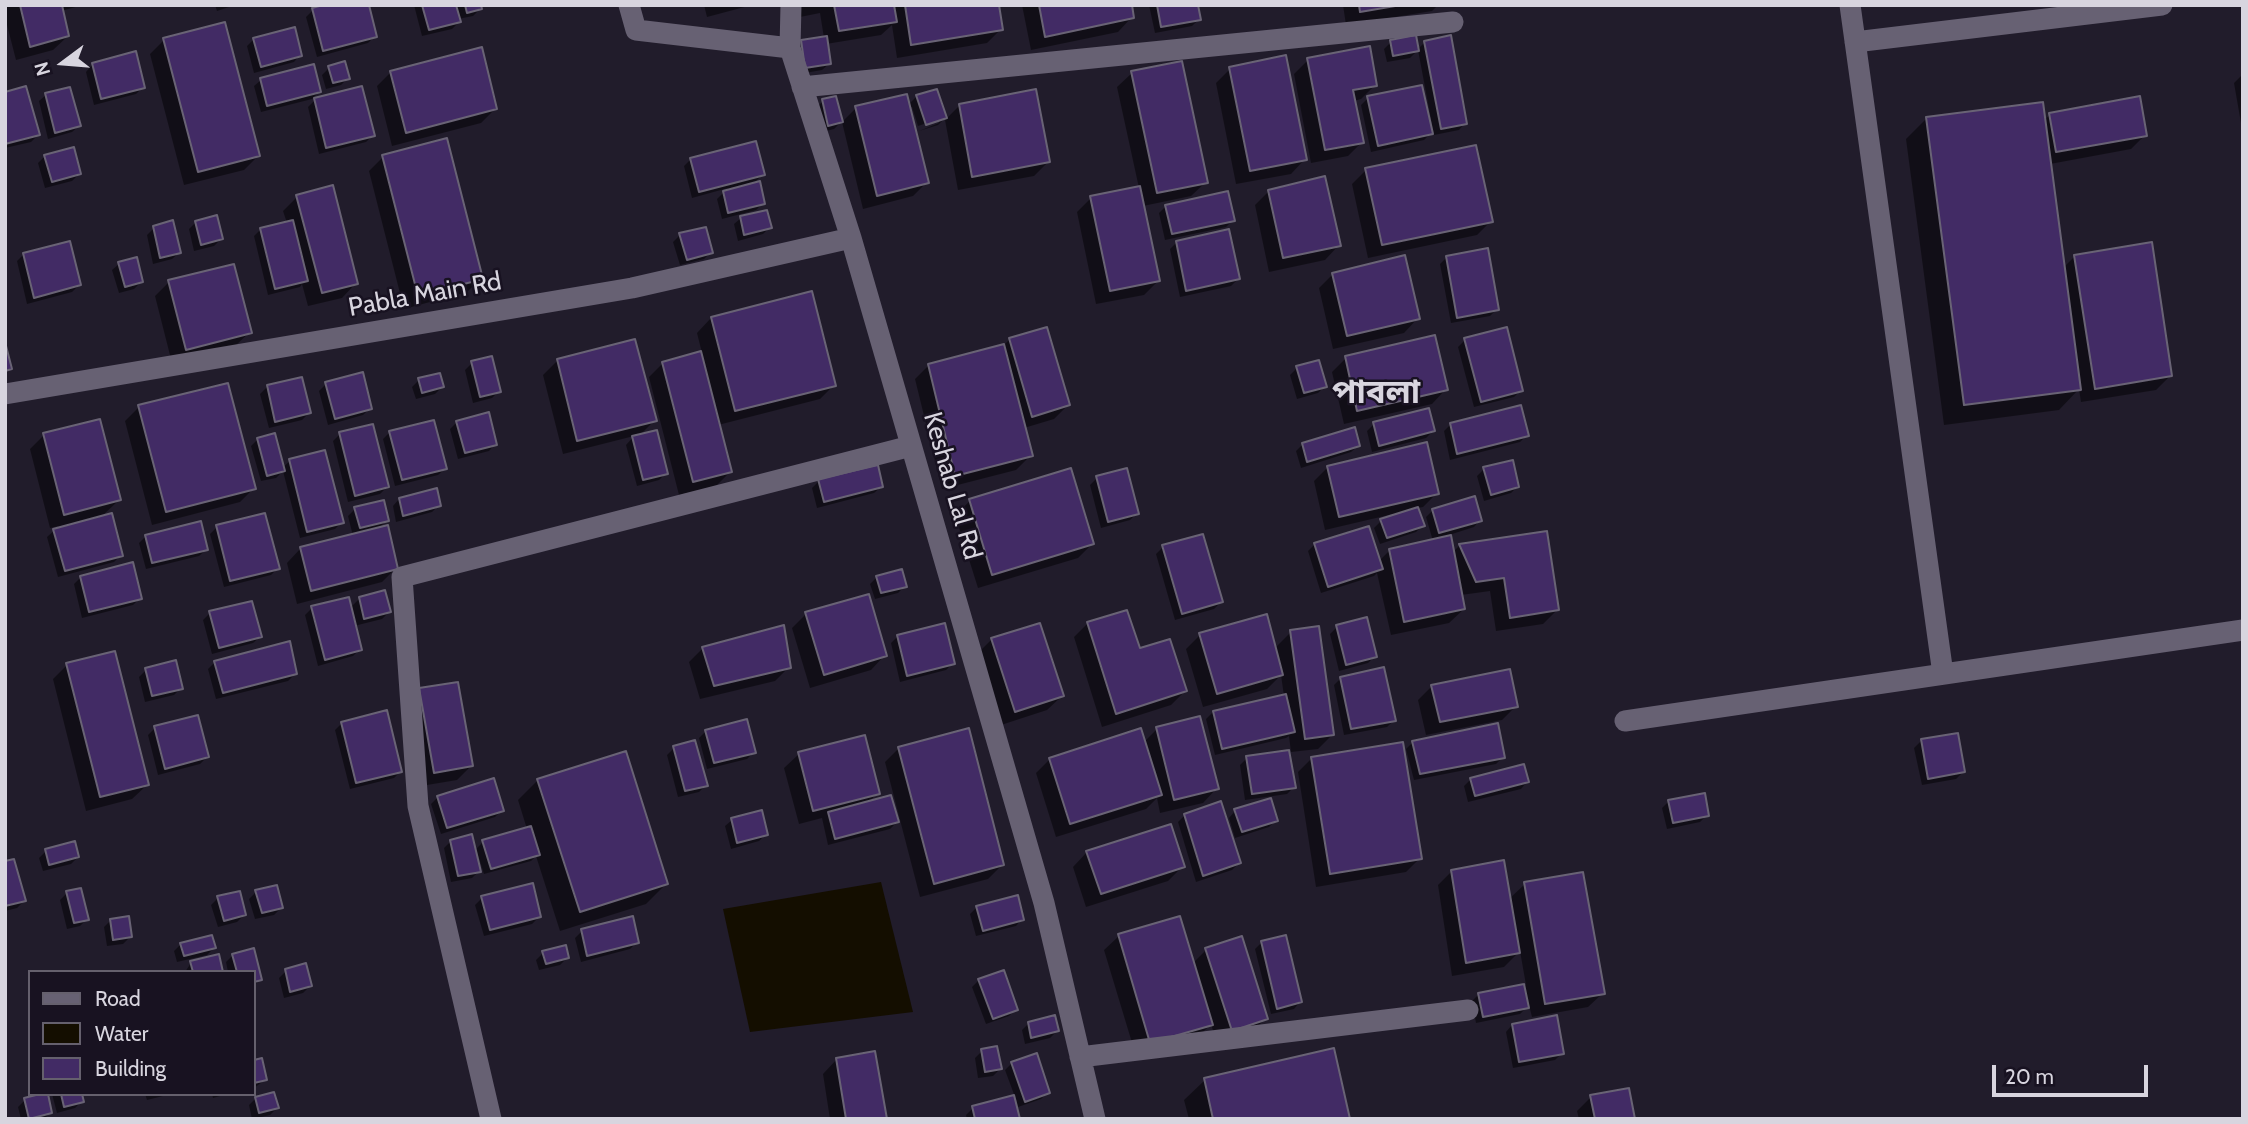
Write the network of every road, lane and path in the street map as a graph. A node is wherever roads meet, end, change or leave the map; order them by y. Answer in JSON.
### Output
{"nodes":[{"id":1,"x":629,"y":5,"type":"edge"},
{"id":2,"x":791,"y":5,"type":"edge"},
{"id":3,"x":1850,"y":5,"type":"edge"},
{"id":4,"x":2162,"y":5,"type":"edge"},
{"id":5,"x":1453,"y":22,"type":"dead end"},
{"id":6,"x":1855,"y":42,"type":"junction"},
{"id":7,"x":790,"y":48,"type":"junction"},
{"id":8,"x":802,"y":88,"type":"junction"},
{"id":9,"x":851,"y":238,"type":"junction"},
{"id":10,"x":5,"y":394,"type":"edge"},
{"id":11,"x":911,"y":446,"type":"junction"},
{"id":12,"x":2243,"y":630,"type":"edge"},
{"id":13,"x":1943,"y":674,"type":"junction"},
{"id":14,"x":1625,"y":722,"type":"dead end"},
{"id":15,"x":1468,"y":1010,"type":"dead end"},
{"id":16,"x":1080,"y":1057,"type":"junction"},
{"id":17,"x":491,"y":1119,"type":"edge"},
{"id":18,"x":1095,"y":1119,"type":"edge"}],
"edges":[{"from":1,"to":7,"type":"street"},
{"from":2,"to":7,"type":"street","name":"Keshab Lal Rd"},
{"from":3,"to":6,"type":"street"},
{"from":4,"to":6,"type":"street"},
{"from":5,"to":8,"type":"street"},
{"from":6,"to":13,"type":"street"},
{"from":7,"to":8,"type":"street","name":"Keshab Lal Rd"},
{"from":8,"to":9,"type":"street","name":"Keshab Lal Rd"},
{"from":9,"to":10,"type":"street","name":"Pabla Main Rd"},
{"from":9,"to":11,"type":"street","name":"Keshab Lal Rd"},
{"from":11,"to":16,"type":"street","name":"Keshab Lal Rd"},
{"from":11,"to":17,"type":"street"},
{"from":12,"to":13,"type":"street"},
{"from":13,"to":14,"type":"street"},
{"from":15,"to":16,"type":"street"},
{"from":16,"to":18,"type":"street","name":"Keshab Lal Rd"}]}
